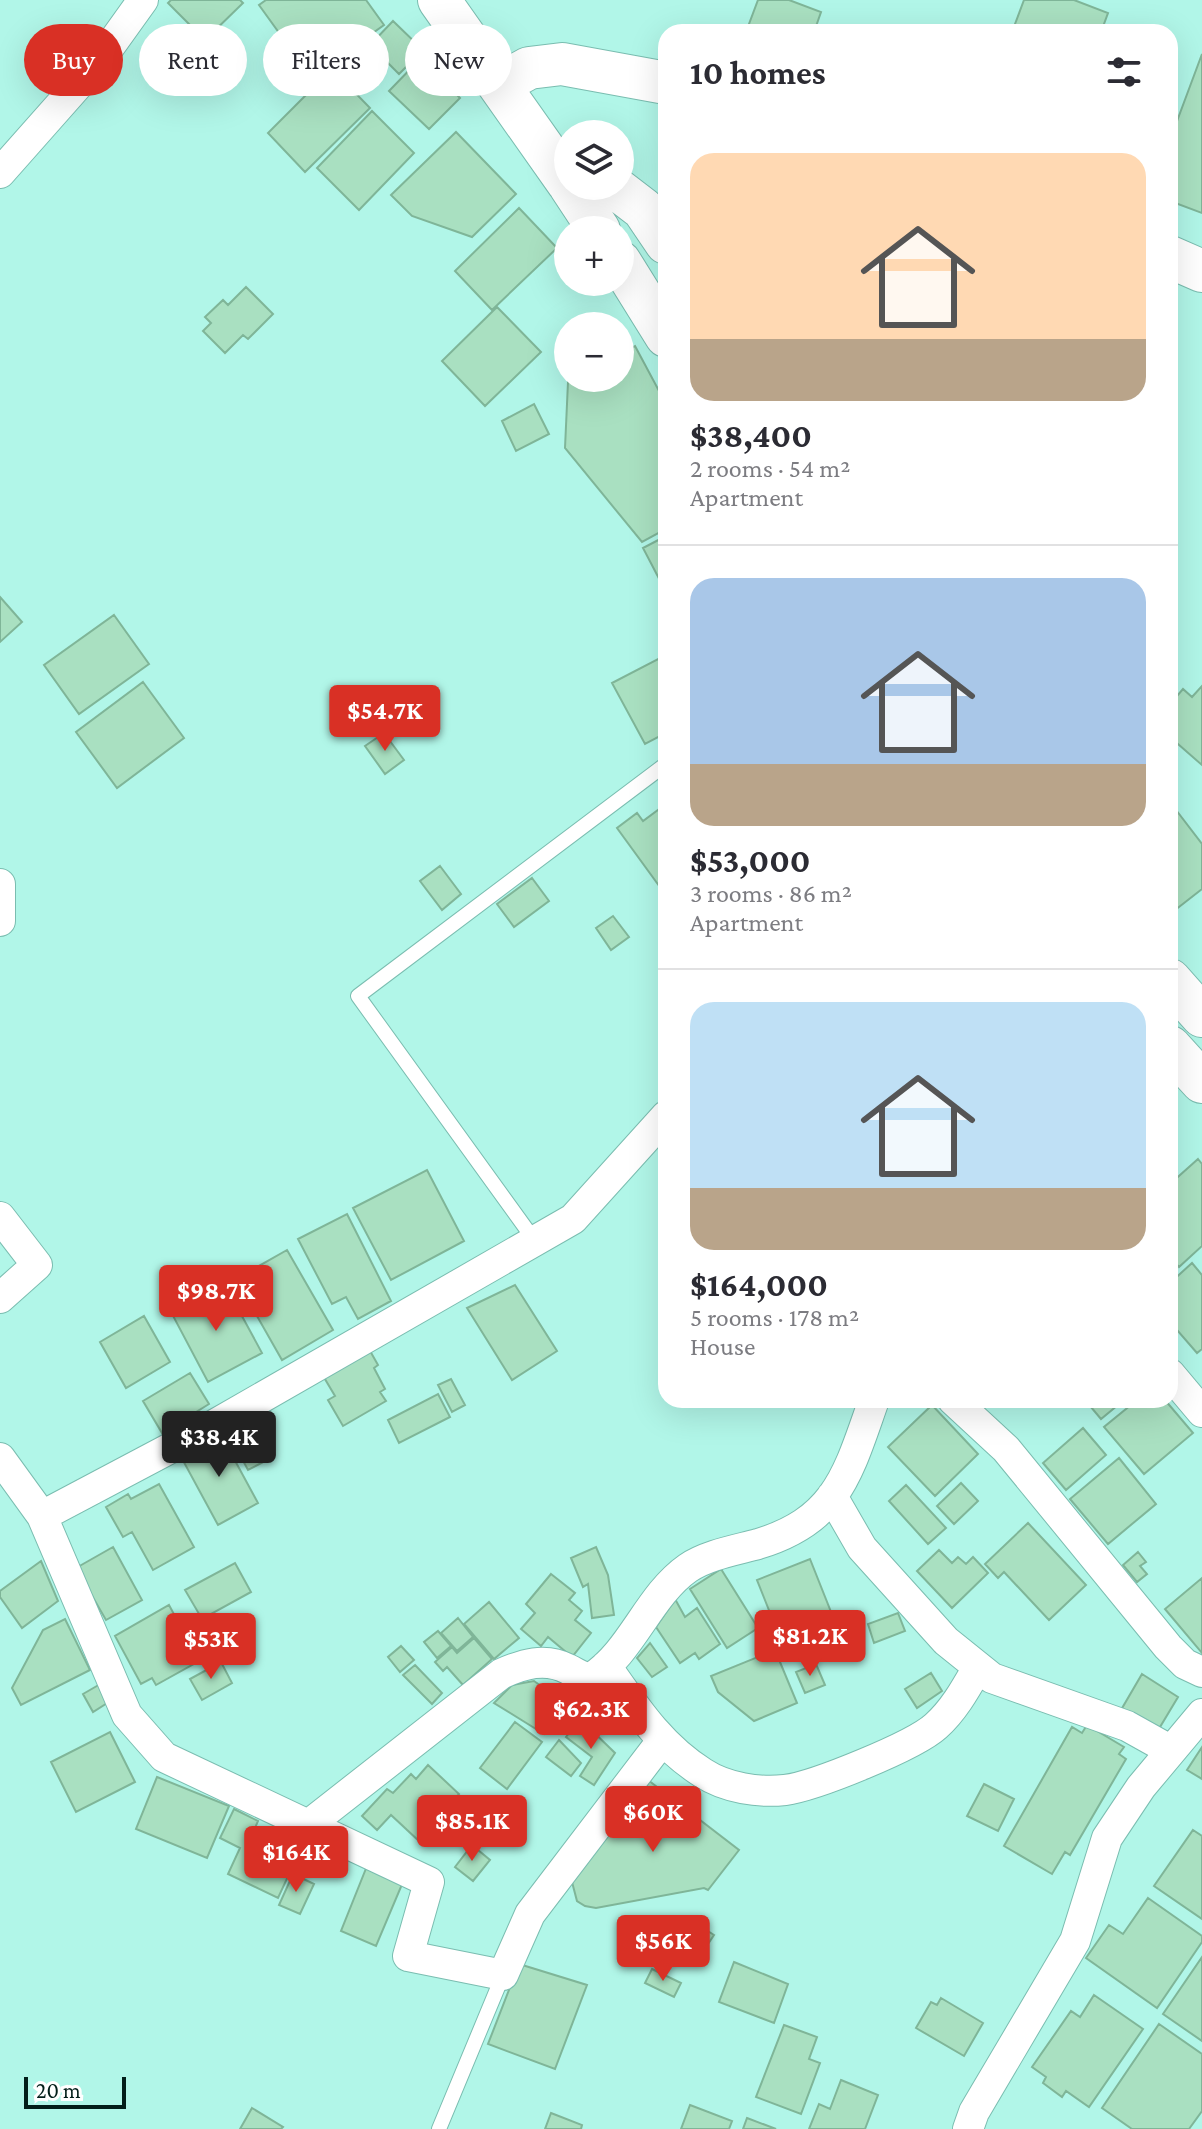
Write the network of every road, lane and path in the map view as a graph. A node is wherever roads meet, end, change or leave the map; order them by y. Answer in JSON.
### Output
{"nodes":[{"id":1,"x":143,"y":0,"type":"edge"},
{"id":2,"x":439,"y":0,"type":"edge"},
{"id":3,"x":456,"y":24,"type":"edge"},
{"id":4,"x":512,"y":77,"type":"edge"},
{"id":5,"x":658,"y":82,"type":"edge"},
{"id":6,"x":510,"y":96,"type":"edge"},
{"id":7,"x":554,"y":150,"type":"edge"},
{"id":8,"x":0,"y":173,"type":"edge"},
{"id":9,"x":631,"y":200,"type":"edge"},
{"id":10,"x":658,"y":231,"type":"edge"},
{"id":11,"x":1178,"y":260,"type":"edge"},
{"id":12,"x":1202,"y":271,"type":"edge"},
{"id":13,"x":634,"y":285,"type":"edge"},
{"id":14,"x":658,"y":323,"type":"edge"},
{"id":15,"x":658,"y":770,"type":"edge"},
{"id":16,"x":0,"y":884,"type":"edge"},
{"id":17,"x":0,"y":921,"type":"edge"},
{"id":18,"x":1178,"y":989,"type":"edge"},
{"id":19,"x":1202,"y":1016,"type":"edge"},
{"id":20,"x":1178,"y":1056,"type":"edge"},
{"id":21,"x":1202,"y":1082,"type":"edge"},
{"id":22,"x":658,"y":1125,"type":"edge"},
{"id":23,"x":0,"y":1217,"type":"edge"},
{"id":24,"x":535,"y":1241,"type":"junction"},
{"id":25,"x":0,"y":1298,"type":"edge"},
{"id":26,"x":1178,"y":1384,"type":"edge"},
{"id":27,"x":871,"y":1408,"type":"edge"},
{"id":28,"x":962,"y":1408,"type":"edge"},
{"id":29,"x":1202,"y":1412,"type":"edge"},
{"id":30,"x":0,"y":1458,"type":"edge"},
{"id":31,"x":832,"y":1496,"type":"junction"},
{"id":32,"x":42,"y":1516,"type":"junction"},
{"id":33,"x":606,"y":1666,"type":"junction"},
{"id":34,"x":978,"y":1667,"type":"junction"},
{"id":35,"x":1202,"y":1672,"type":"edge"},
{"id":36,"x":1202,"y":1714,"type":"edge"},
{"id":37,"x":661,"y":1742,"type":"junction"},
{"id":38,"x":1170,"y":1750,"type":"junction"},
{"id":39,"x":307,"y":1826,"type":"junction"},
{"id":40,"x":503,"y":1975,"type":"junction"},
{"id":41,"x":439,"y":2129,"type":"edge"},
{"id":42,"x":968,"y":2129,"type":"edge"}],
"edges":[{"from":1,"to":8,"type":"street"},
{"from":2,"to":3,"type":"main road"},
{"from":4,"to":5,"type":"main road"},
{"from":6,"to":7,"type":"main road"},
{"from":9,"to":10,"type":"main road"},
{"from":11,"to":12,"type":"main road"},
{"from":13,"to":14,"type":"main road"},
{"from":15,"to":24,"type":"lane"},
{"from":16,"to":17,"type":"street"},
{"from":18,"to":19,"type":"main road"},
{"from":20,"to":21,"type":"main road"},
{"from":22,"to":24,"type":"street"},
{"from":23,"to":25,"type":"street"},
{"from":24,"to":32,"type":"street"},
{"from":26,"to":29,"type":"street"},
{"from":27,"to":31,"type":"street"},
{"from":28,"to":35,"type":"street"},
{"from":30,"to":32,"type":"street"},
{"from":31,"to":33,"type":"street"},
{"from":31,"to":34,"type":"street"},
{"from":32,"to":39,"type":"street"},
{"from":33,"to":37,"type":"street"},
{"from":33,"to":39,"type":"street"},
{"from":34,"to":37,"type":"street"},
{"from":34,"to":38,"type":"street"},
{"from":36,"to":38,"type":"street"},
{"from":37,"to":40,"type":"street"},
{"from":38,"to":42,"type":"street"},
{"from":39,"to":40,"type":"street"},
{"from":40,"to":41,"type":"lane"}]}
